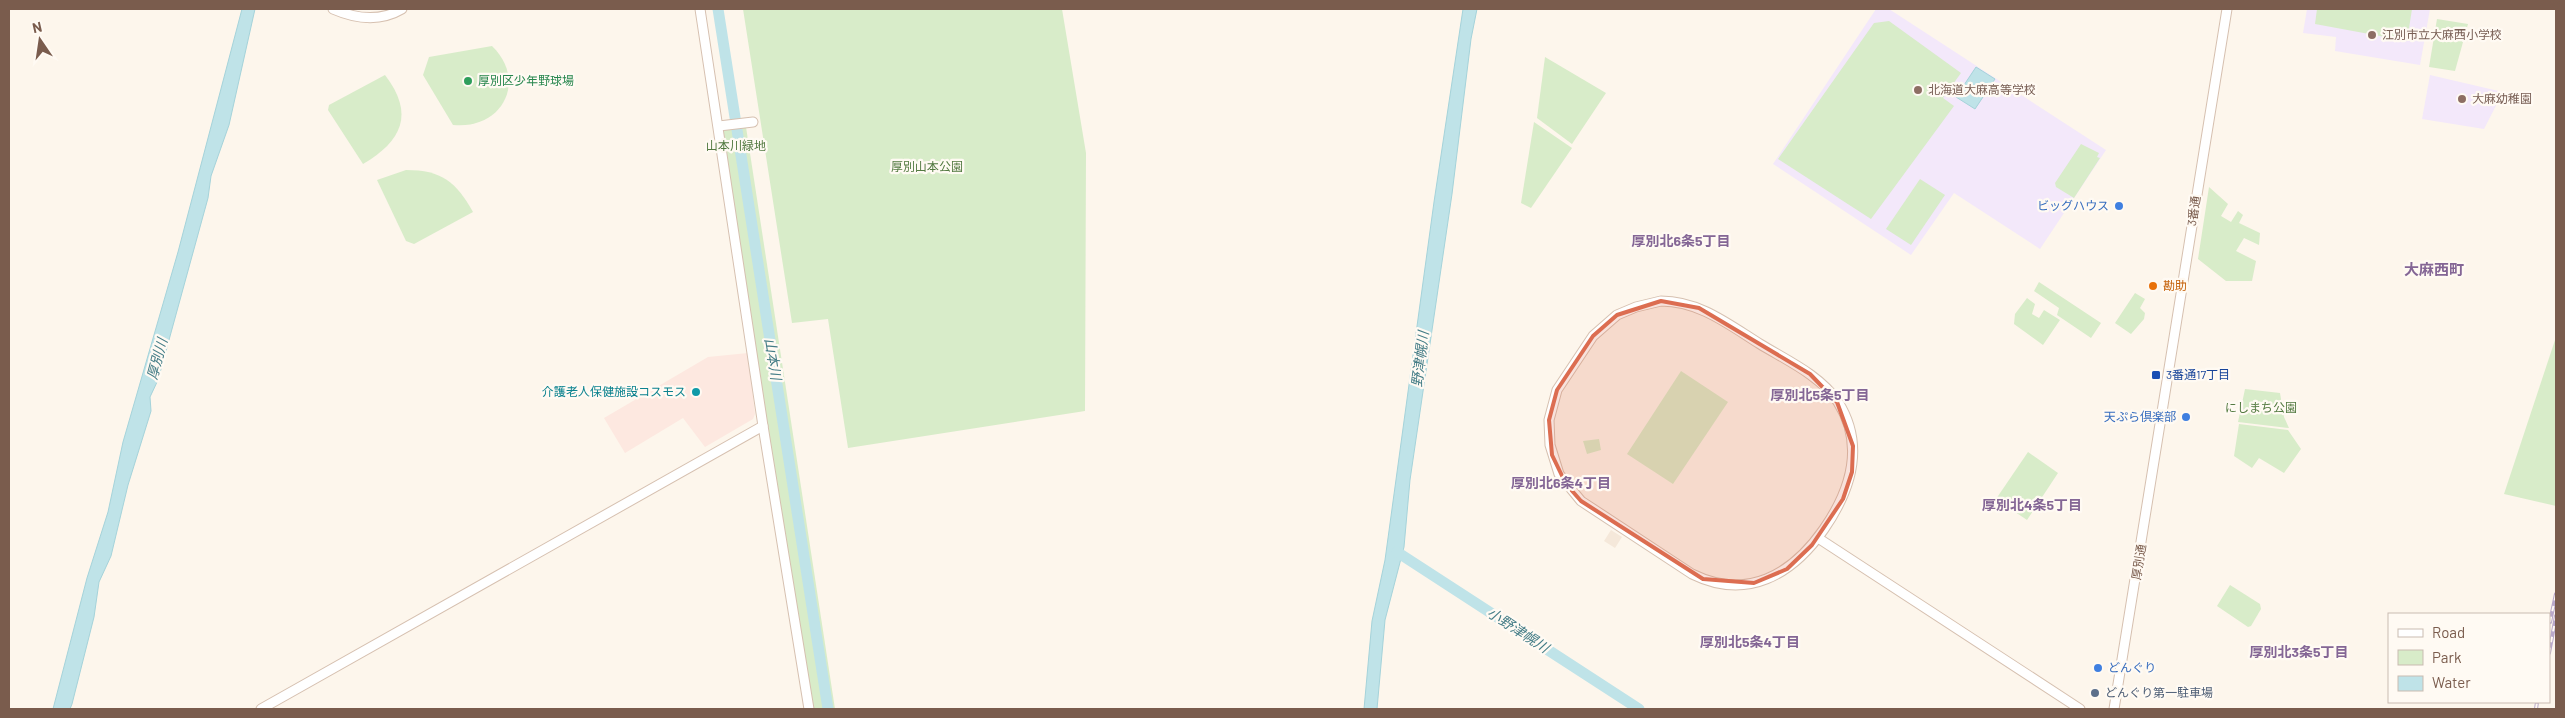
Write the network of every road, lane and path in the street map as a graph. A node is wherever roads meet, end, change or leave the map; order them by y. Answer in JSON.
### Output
{"nodes":[{"id":1,"x":333,"y":9,"type":"edge"},
{"id":2,"x":402,"y":9,"type":"edge"},
{"id":3,"x":700,"y":9,"type":"edge"},
{"id":4,"x":2227,"y":9,"type":"edge"},
{"id":5,"x":750,"y":122,"type":"dead end"},
{"id":6,"x":719,"y":126,"type":"junction"},
{"id":7,"x":2162,"y":414,"type":"joint"},
{"id":8,"x":763,"y":426,"type":"junction"},
{"id":9,"x":1818,"y":538,"type":"junction"},
{"id":10,"x":261,"y":709,"type":"edge"},
{"id":11,"x":809,"y":709,"type":"edge"},
{"id":12,"x":2080,"y":709,"type":"edge"},
{"id":13,"x":2114,"y":709,"type":"edge"}],
"edges":[{"from":1,"to":2,"type":"street"},
{"from":3,"to":6,"type":"street"},
{"from":4,"to":7,"type":"street","name":"3番通"},
{"from":5,"to":6,"type":"street"},
{"from":6,"to":8,"type":"street"},
{"from":7,"to":13,"type":"street","name":"厚別通"},
{"from":8,"to":10,"type":"street"},
{"from":8,"to":11,"type":"street"},
{"from":9,"to":9,"type":"street"},
{"from":9,"to":12,"type":"street"}]}
